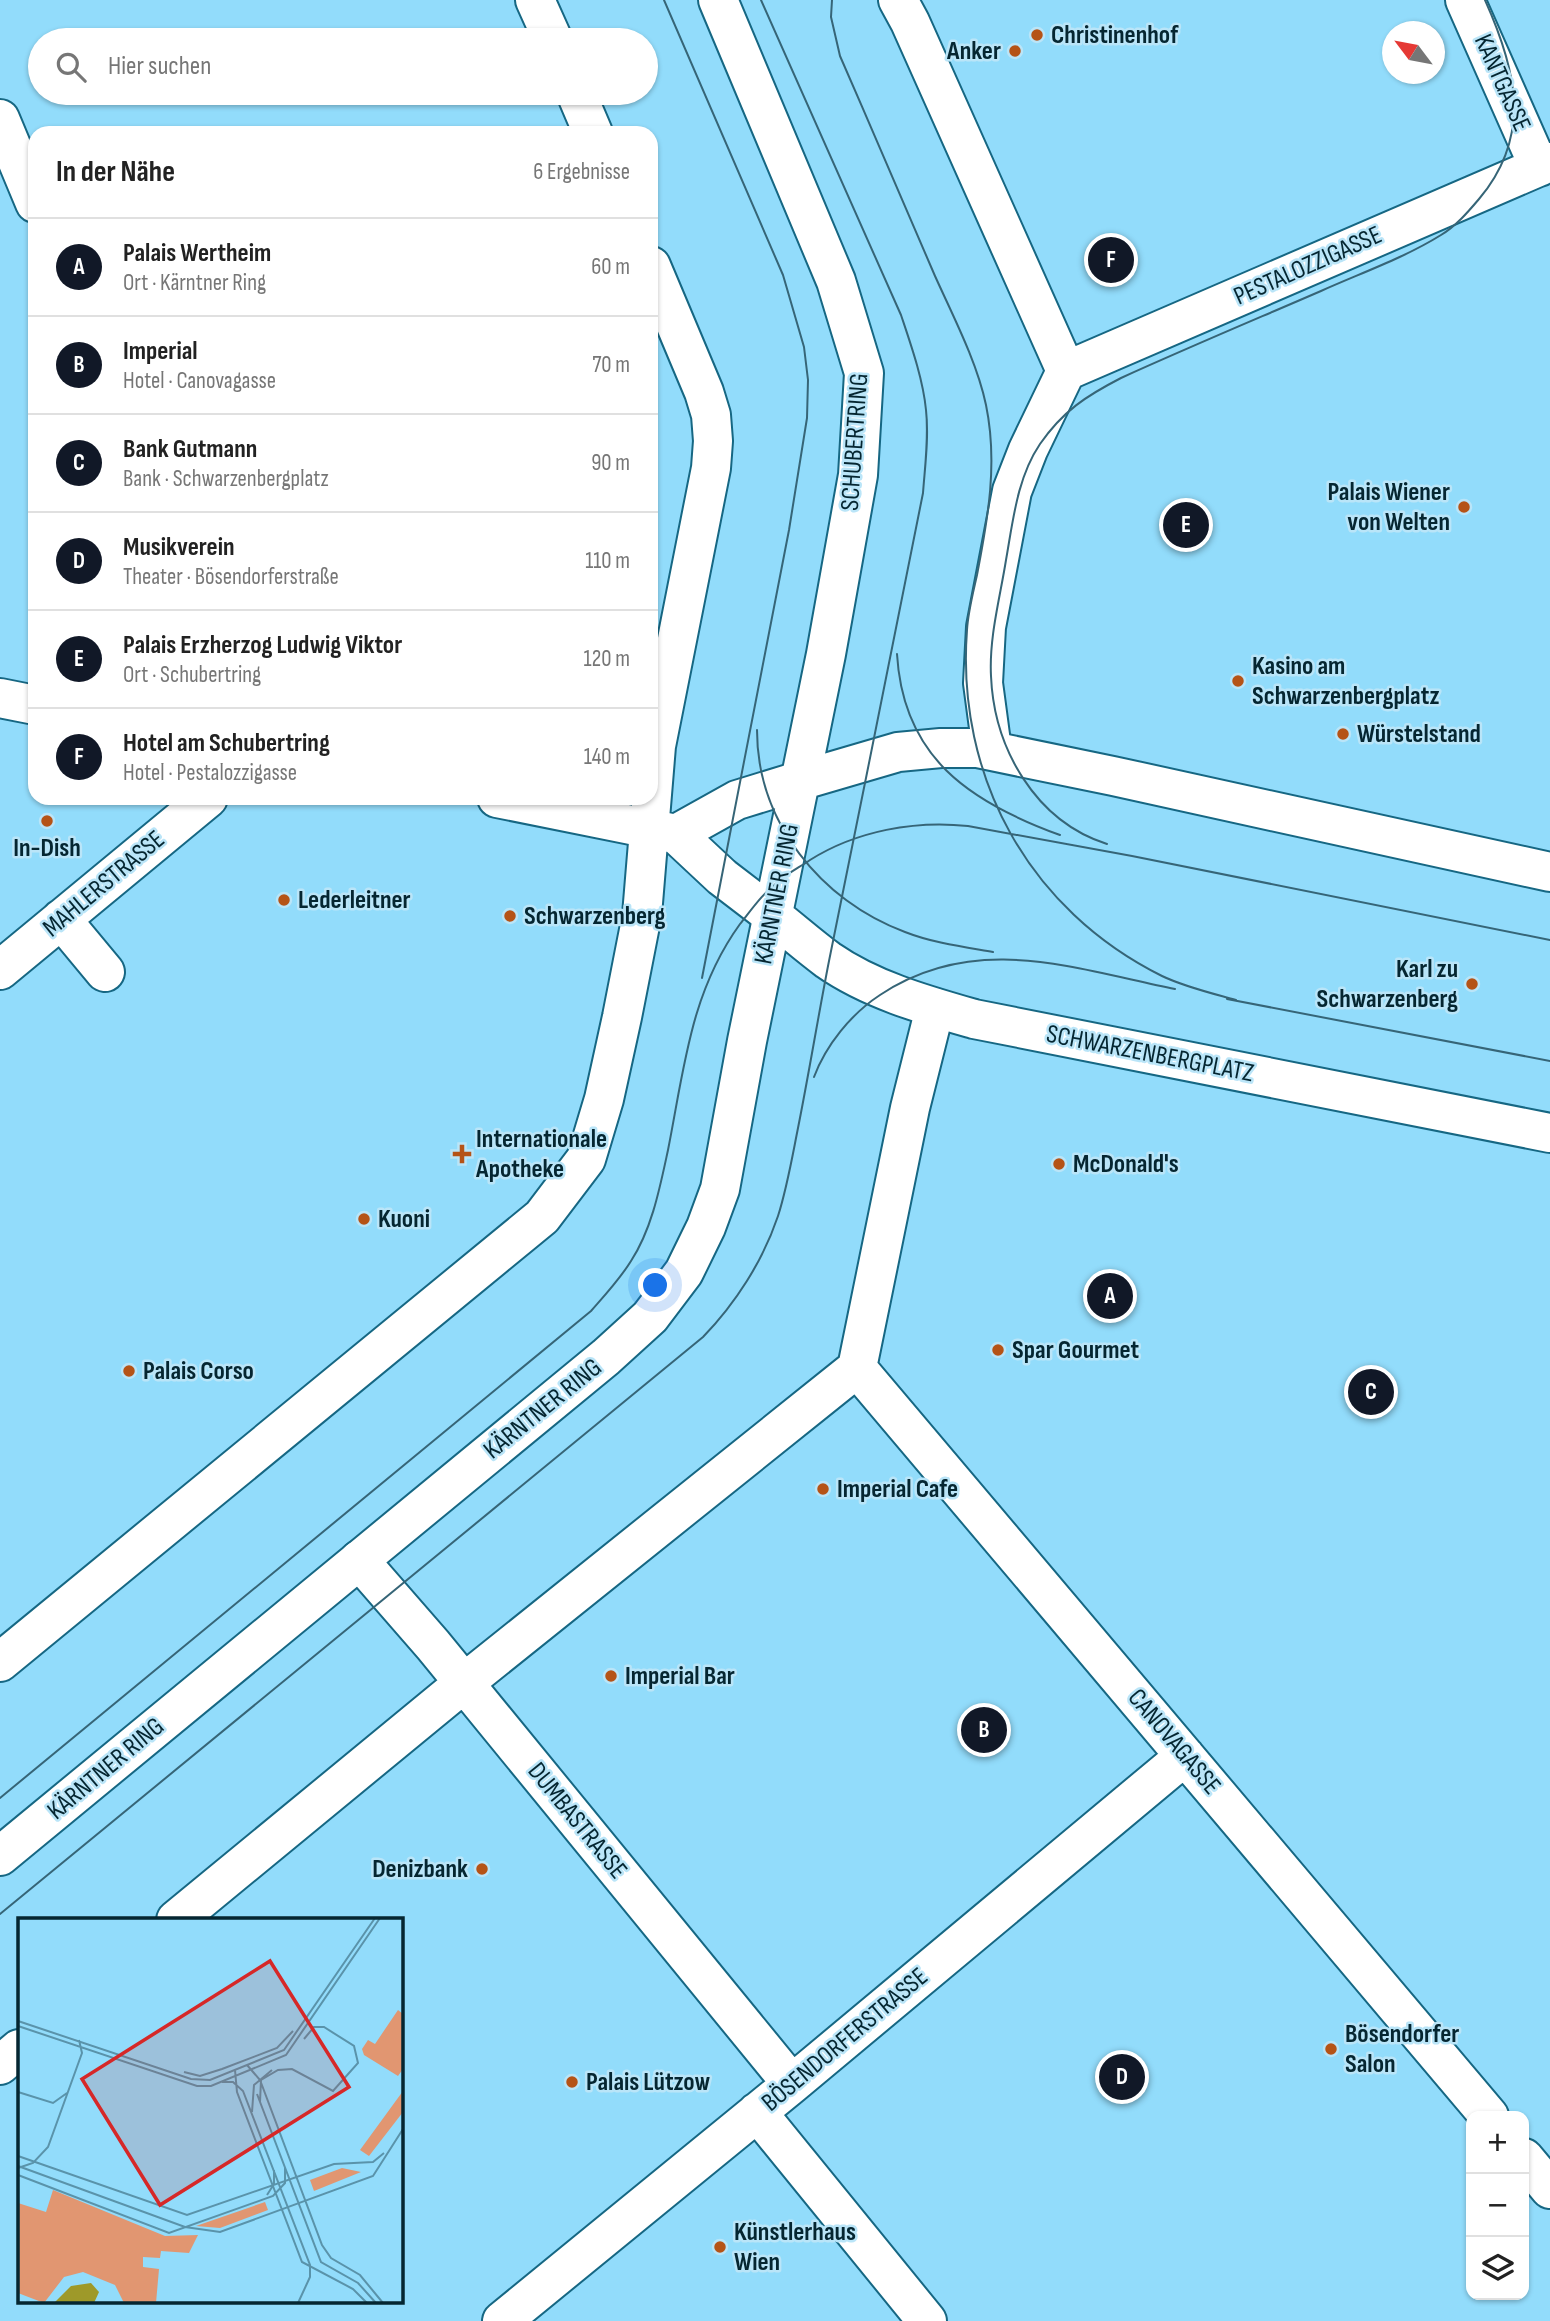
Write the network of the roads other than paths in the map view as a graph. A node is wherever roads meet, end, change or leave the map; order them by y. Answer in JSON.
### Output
{"nodes":[{"id":1,"x":535,"y":0,"type":"edge"},
{"id":2,"x":719,"y":0,"type":"edge"},
{"id":3,"x":898,"y":0,"type":"edge"},
{"id":4,"x":1465,"y":0,"type":"edge"},
{"id":5,"x":548,"y":28,"type":"edge"},
{"id":6,"x":581,"y":105,"type":"edge"},
{"id":7,"x":0,"y":119,"type":"edge"},
{"id":8,"x":590,"y":126,"type":"edge"},
{"id":9,"x":1545,"y":165,"type":"edge"},
{"id":10,"x":28,"y":186,"type":"edge"},
{"id":11,"x":658,"y":283,"type":"edge"},
{"id":12,"x":1066,"y":371,"type":"junction"},
{"id":13,"x":0,"y":698,"type":"edge"},
{"id":14,"x":28,"y":704,"type":"edge"},
{"id":15,"x":658,"y":736,"type":"edge"},
{"id":16,"x":992,"y":750,"type":"junction"},
{"id":17,"x":658,"y":774,"type":"edge"},
{"id":18,"x":799,"y":781,"type":"junction"},
{"id":19,"x":199,"y":805,"type":"edge"},
{"id":20,"x":532,"y":805,"type":"edge"},
{"id":21,"x":662,"y":831,"type":"junction"},
{"id":22,"x":1550,"y":872,"type":"edge"},
{"id":23,"x":773,"y":916,"type":"junction"},
{"id":24,"x":61,"y":919,"type":"junction"},
{"id":25,"x":0,"y":970,"type":"edge"},
{"id":26,"x":105,"y":972,"type":"dead end"},
{"id":27,"x":935,"y":1008,"type":"junction"},
{"id":28,"x":1550,"y":1133,"type":"edge"},
{"id":29,"x":857,"y":1368,"type":"junction"},
{"id":30,"x":359,"y":1560,"type":"junction"},
{"id":31,"x":0,"y":1662,"type":"edge"},
{"id":32,"x":464,"y":1683,"type":"junction"},
{"id":33,"x":1185,"y":1756,"type":"junction"},
{"id":34,"x":0,"y":1856,"type":"edge"},
{"id":35,"x":178,"y":1918,"type":"edge"},
{"id":36,"x":18,"y":2050,"type":"edge"},
{"id":37,"x":0,"y":2065,"type":"edge"},
{"id":38,"x":792,"y":2084,"type":"junction"},
{"id":39,"x":1485,"y":2111,"type":"edge"},
{"id":40,"x":757,"y":2112,"type":"junction"},
{"id":41,"x":1529,"y":2164,"type":"edge"},
{"id":42,"x":1550,"y":2189,"type":"edge"},
{"id":43,"x":502,"y":2321,"type":"edge"},
{"id":44,"x":926,"y":2321,"type":"edge"}],
"edges":[{"from":1,"to":5,"type":"street"},
{"from":2,"to":18,"type":"street","name":"SCHUBERTRING"},
{"from":3,"to":12,"type":"street"},
{"from":4,"to":9,"type":"street","name":"KANTGASSE"},
{"from":6,"to":8,"type":"street"},
{"from":7,"to":10,"type":"street"},
{"from":9,"to":12,"type":"street","name":"PESTALOZZIGASSE"},
{"from":11,"to":15,"type":"street"},
{"from":12,"to":16,"type":"street"},
{"from":13,"to":14,"type":"street"},
{"from":16,"to":18,"type":"street"},
{"from":16,"to":22,"type":"street"},
{"from":17,"to":21,"type":"street"},
{"from":18,"to":21,"type":"street"},
{"from":18,"to":23,"type":"street","name":"KÄRNTNER RING"},
{"from":19,"to":24,"type":"street","name":"MAHLERSTRASSE"},
{"from":20,"to":21,"type":"street"},
{"from":21,"to":23,"type":"street","name":"SCHWARZENBERGPLATZ"},
{"from":21,"to":31,"type":"street"},
{"from":23,"to":27,"type":"street","name":"SCHWARZENBERGPLATZ"},
{"from":23,"to":30,"type":"street","name":"KÄRNTNER RING"},
{"from":24,"to":25,"type":"street","name":"MAHLERSTRASSE"},
{"from":24,"to":26,"type":"street"},
{"from":27,"to":28,"type":"street","name":"SCHWARZENBERGPLATZ"},
{"from":27,"to":29,"type":"street"},
{"from":29,"to":32,"type":"street"},
{"from":29,"to":33,"type":"street","name":"CANOVAGASSE"},
{"from":30,"to":32,"type":"street","name":"DUMBASTRASSE"},
{"from":30,"to":34,"type":"street","name":"KÄRNTNER RING"},
{"from":32,"to":35,"type":"street"},
{"from":32,"to":38,"type":"street","name":"DUMBASTRASSE"},
{"from":33,"to":38,"type":"street","name":"BÖSENDORFERSTRASSE"},
{"from":33,"to":39,"type":"street","name":"CANOVAGASSE"},
{"from":36,"to":37,"type":"street"},
{"from":38,"to":40,"type":"street","name":"BÖSENDORFERSTRASSE"},
{"from":40,"to":43,"type":"street","name":"BÖSENDORFERSTRASSE"},
{"from":40,"to":44,"type":"street"},
{"from":41,"to":42,"type":"street"}]}
